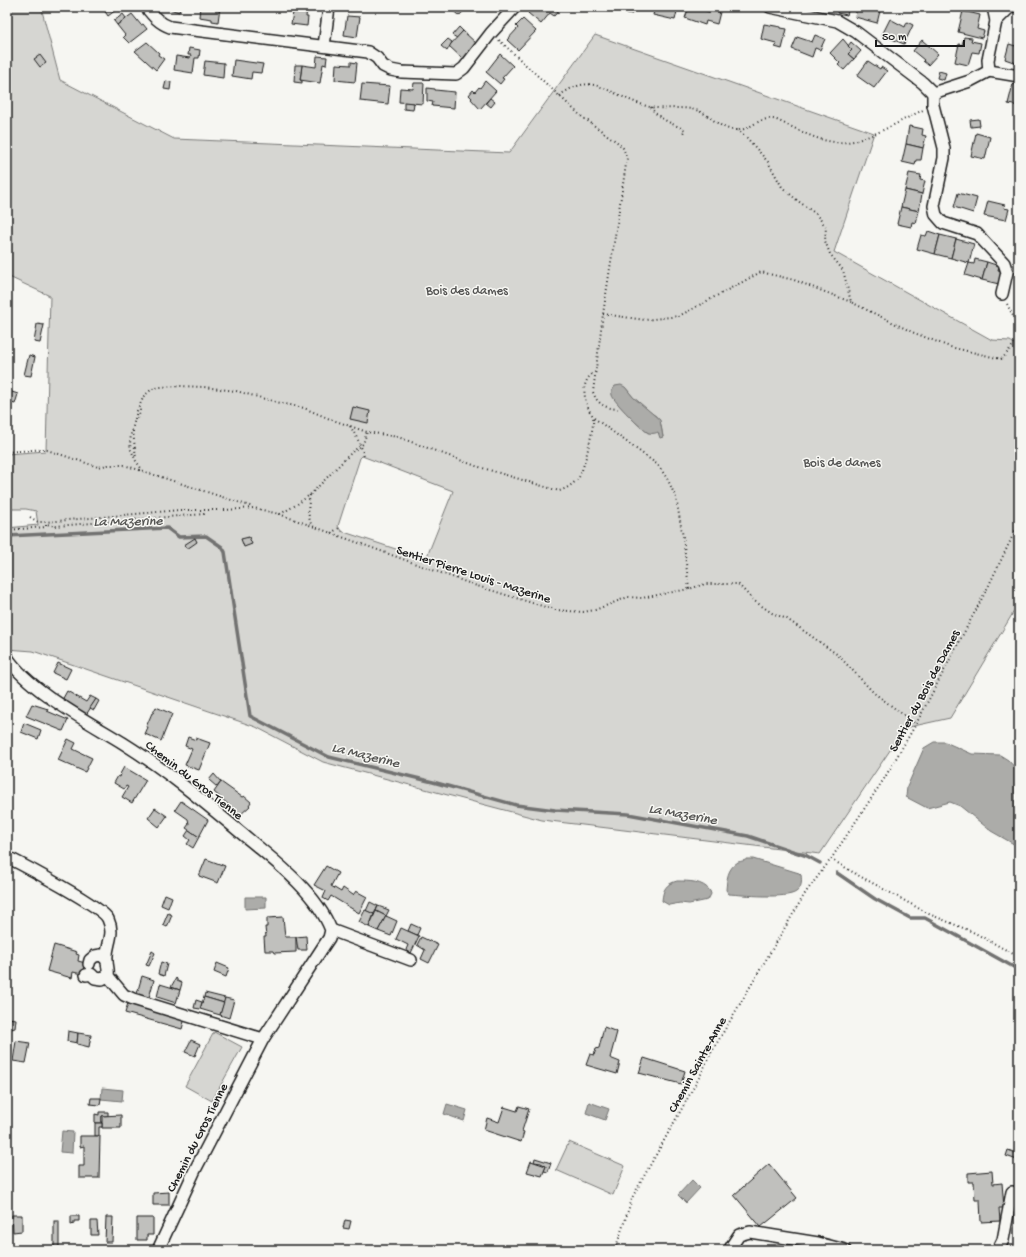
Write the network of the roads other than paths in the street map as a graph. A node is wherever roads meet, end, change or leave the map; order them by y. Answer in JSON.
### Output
{"nodes":[{"id":1,"x":146,"y":7,"type":"edge"},
{"id":2,"x":329,"y":7,"type":"edge"},
{"id":3,"x":515,"y":7,"type":"edge"},
{"id":4,"x":770,"y":7,"type":"edge"},
{"id":5,"x":993,"y":7,"type":"edge"},
{"id":6,"x":1010,"y":7,"type":"edge"},
{"id":7,"x":996,"y":22,"type":"junction"},
{"id":8,"x":324,"y":46,"type":"junction"},
{"id":9,"x":990,"y":71,"type":"junction"},
{"id":10,"x":1019,"y":76,"type":"edge"},
{"id":11,"x":933,"y":93,"type":"junction"},
{"id":12,"x":1002,"y":294,"type":"road end"},
{"id":13,"x":7,"y":657,"type":"edge"},
{"id":14,"x":7,"y":673,"type":"edge"},
{"id":15,"x":20,"y":674,"type":"junction"},
{"id":16,"x":7,"y":857,"type":"edge"},
{"id":17,"x":331,"y":930,"type":"junction"},
{"id":18,"x":107,"y":960,"type":"junction"},
{"id":19,"x":411,"y":960,"type":"dead end"},
{"id":20,"x":89,"y":964,"type":"dead end"},
{"id":21,"x":86,"y":975,"type":"dead end"},
{"id":22,"x":108,"y":976,"type":"junction"},
{"id":23,"x":263,"y":1038,"type":"junction"},
{"id":24,"x":1012,"y":1192,"type":"dead end"},
{"id":25,"x":158,"y":1250,"type":"edge"},
{"id":26,"x":731,"y":1250,"type":"edge"},
{"id":27,"x":845,"y":1250,"type":"edge"},
{"id":28,"x":998,"y":1250,"type":"edge"}],
"edges":[{"from":1,"to":8,"type":"street"},
{"from":2,"to":8,"type":"street"},
{"from":3,"to":8,"type":"street"},
{"from":4,"to":11,"type":"street"},
{"from":5,"to":7,"type":"street"},
{"from":6,"to":7,"type":"street"},
{"from":7,"to":9,"type":"street"},
{"from":9,"to":10,"type":"street"},
{"from":9,"to":11,"type":"street"},
{"from":11,"to":12,"type":"street"},
{"from":13,"to":15,"type":"street","name":"Chemin du Gros Tienne"},
{"from":14,"to":15,"type":"street"},
{"from":15,"to":17,"type":"street","name":"Chemin du Gros Tienne"},
{"from":16,"to":18,"type":"street"},
{"from":17,"to":19,"type":"street"},
{"from":17,"to":23,"type":"street","name":"Chemin du Gros Tienne"},
{"from":18,"to":20,"type":"street"},
{"from":18,"to":22,"type":"street"},
{"from":21,"to":22,"type":"street"},
{"from":22,"to":23,"type":"street"},
{"from":23,"to":25,"type":"street","name":"Chemin du Gros Tienne"},
{"from":24,"to":28,"type":"street"},
{"from":26,"to":27,"type":"street"}]}
